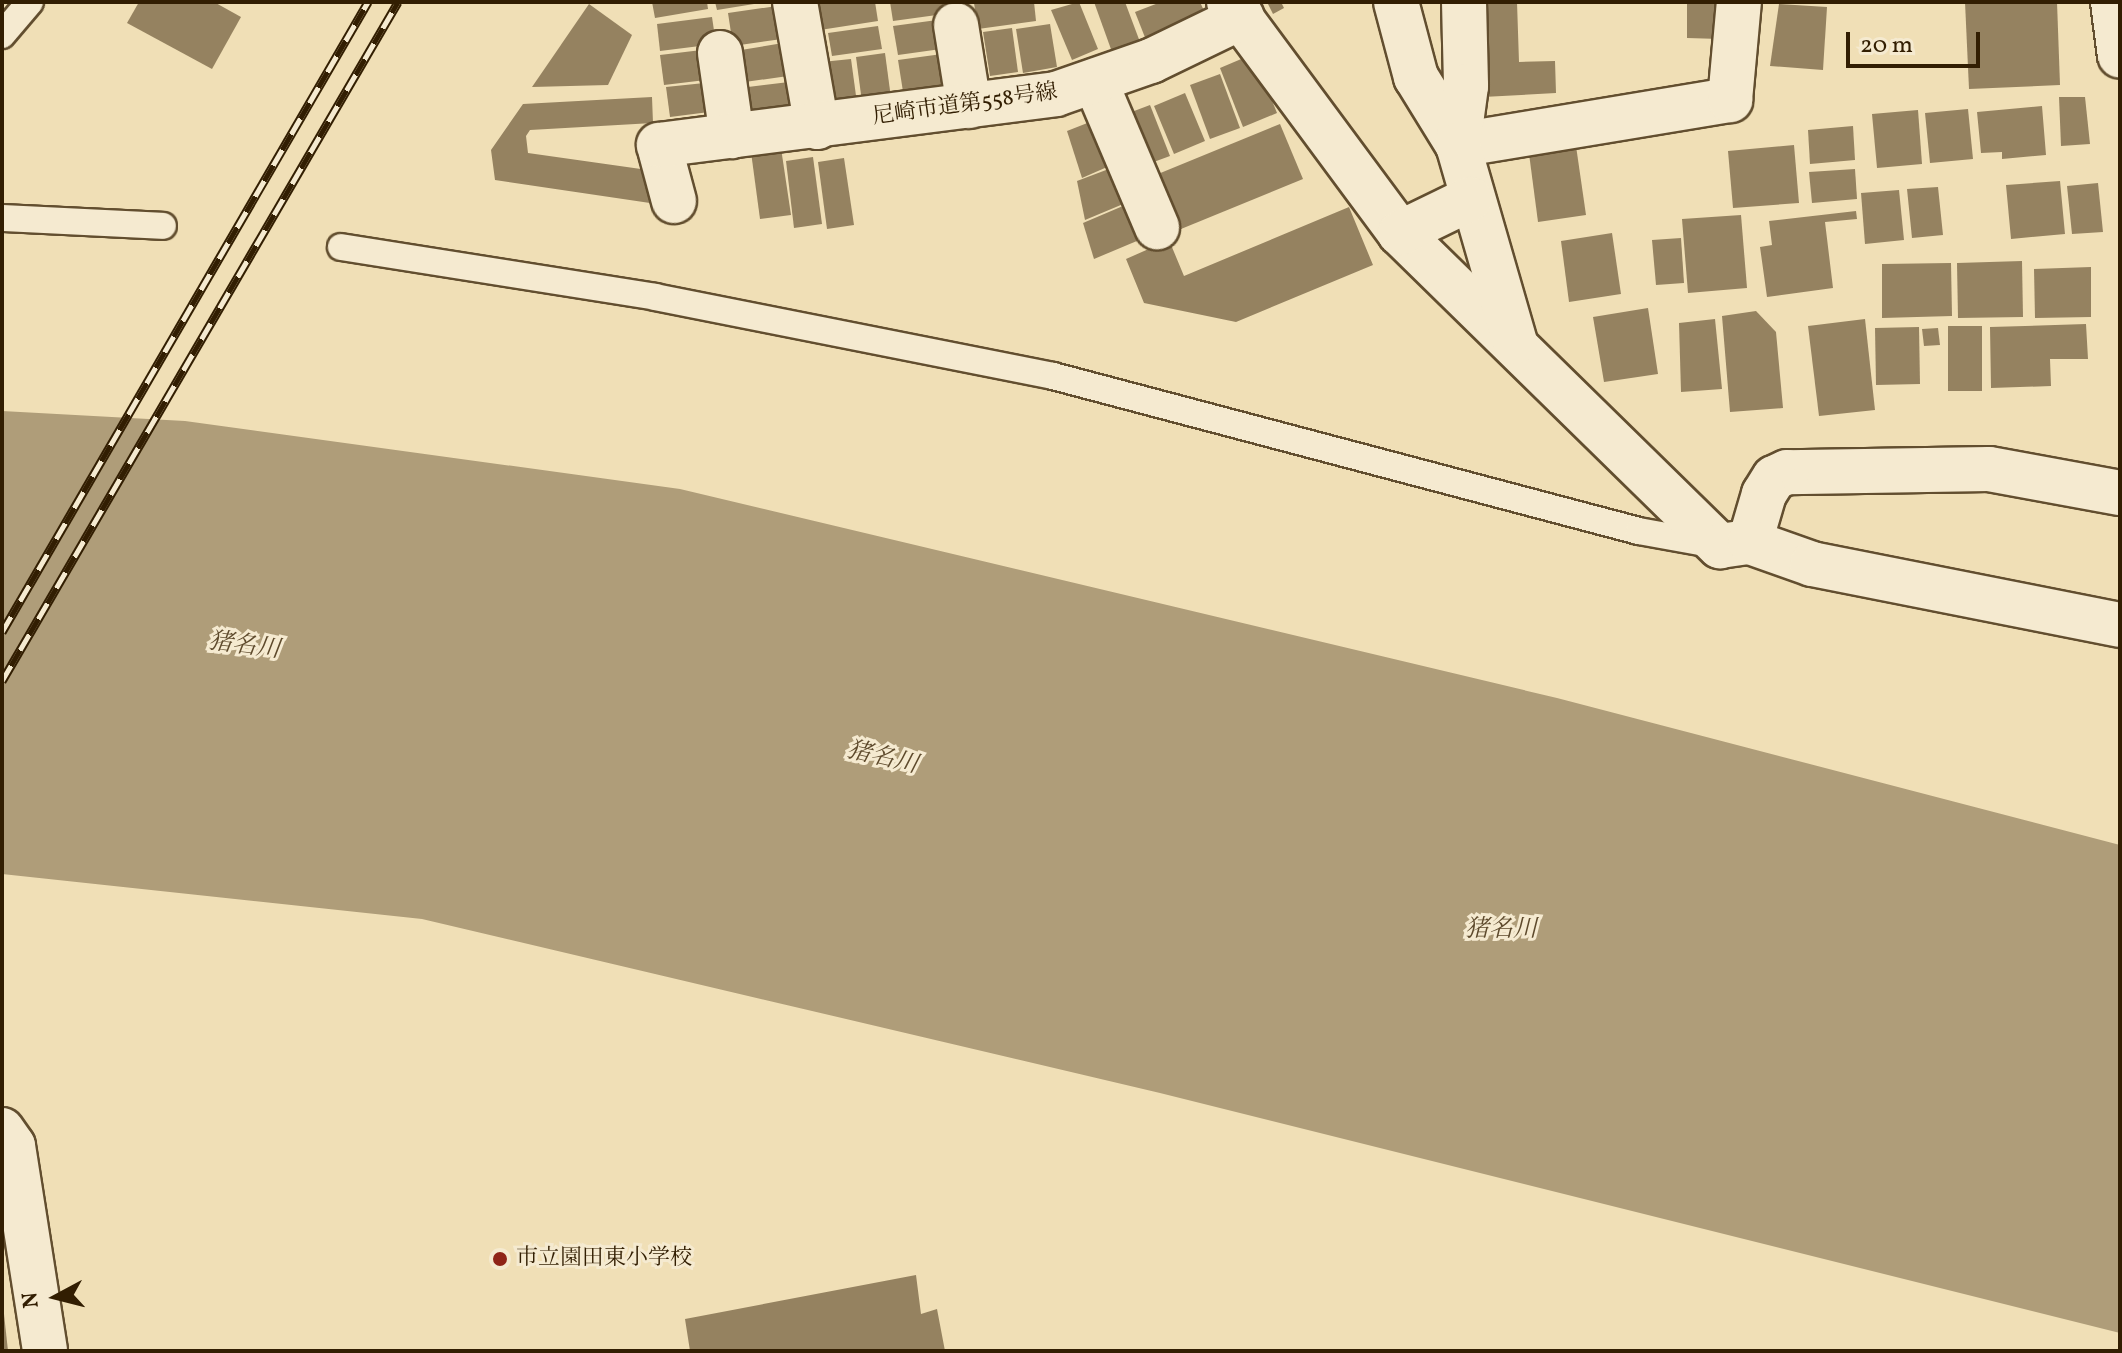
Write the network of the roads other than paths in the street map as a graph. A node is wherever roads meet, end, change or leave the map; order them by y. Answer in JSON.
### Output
{"nodes":[{"id":1,"x":30,"y":2,"type":"edge"},
{"id":2,"x":795,"y":2,"type":"edge"},
{"id":3,"x":1396,"y":2,"type":"edge"},
{"id":4,"x":1464,"y":2,"type":"edge"},
{"id":5,"x":1739,"y":2,"type":"edge"},
{"id":6,"x":2113,"y":2,"type":"edge"},
{"id":7,"x":1235,"y":9,"type":"edge"},
{"id":8,"x":956,"y":25,"type":"dead end"},
{"id":9,"x":2,"y":35,"type":"edge"},
{"id":10,"x":720,"y":53,"type":"dead end"},
{"id":11,"x":2120,"y":56,"type":"edge"},
{"id":12,"x":1095,"y":81,"type":"junction"},
{"id":13,"x":969,"y":106,"type":"junction"},
{"id":14,"x":817,"y":127,"type":"junction"},
{"id":15,"x":732,"y":136,"type":"junction"},
{"id":16,"x":1458,"y":145,"type":"junction"},
{"id":17,"x":1470,"y":199,"type":"junction"},
{"id":18,"x":674,"y":201,"type":"dead end"},
{"id":19,"x":2,"y":218,"type":"edge"},
{"id":20,"x":163,"y":226,"type":"dead end"},
{"id":21,"x":1157,"y":227,"type":"dead end"},
{"id":22,"x":1400,"y":233,"type":"junction"},
{"id":23,"x":341,"y":247,"type":"dead end"},
{"id":24,"x":1517,"y":348,"type":"junction"},
{"id":25,"x":2120,"y":493,"type":"edge"},
{"id":26,"x":1735,"y":544,"type":"junction"},
{"id":27,"x":2120,"y":625,"type":"edge"},
{"id":28,"x":2,"y":1130,"type":"edge"},
{"id":29,"x":45,"y":1351,"type":"edge"}],
"edges":[{"from":1,"to":9,"type":"lane"},
{"from":2,"to":14,"type":"street"},
{"from":3,"to":16,"type":"street"},
{"from":4,"to":16,"type":"street"},
{"from":5,"to":16,"type":"street"},
{"from":6,"to":11,"type":"street"},
{"from":7,"to":12,"type":"street","name":"尼崎市道第558号線"},
{"from":7,"to":22,"type":"street"},
{"from":8,"to":13,"type":"street"},
{"from":10,"to":15,"type":"street"},
{"from":12,"to":13,"type":"street","name":"尼崎市道第558号線"},
{"from":12,"to":21,"type":"street"},
{"from":13,"to":14,"type":"street","name":"尼崎市道第558号線"},
{"from":14,"to":15,"type":"street","name":"尼崎市道第558号線"},
{"from":15,"to":18,"type":"street","name":"尼崎市道第558号線"},
{"from":16,"to":17,"type":"street"},
{"from":17,"to":22,"type":"street"},
{"from":17,"to":24,"type":"street"},
{"from":19,"to":20,"type":"lane"},
{"from":22,"to":24,"type":"street"},
{"from":23,"to":26,"type":"lane"},
{"from":24,"to":26,"type":"street"},
{"from":25,"to":26,"type":"street"},
{"from":26,"to":27,"type":"street"},
{"from":28,"to":29,"type":"street"}]}
